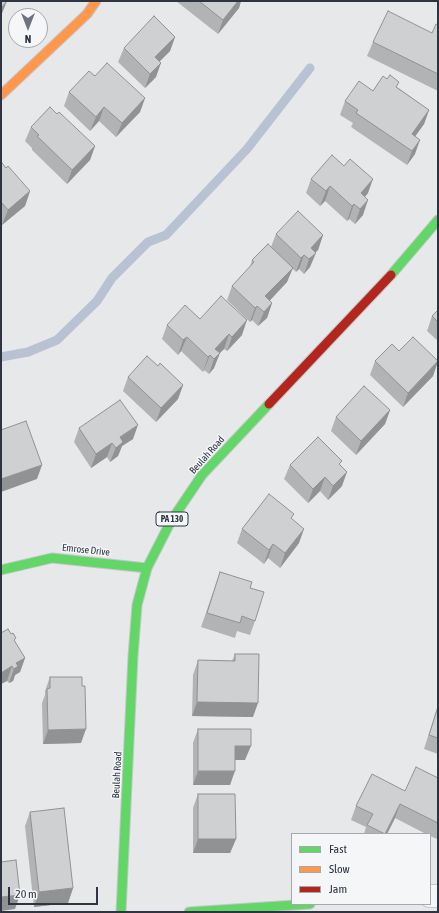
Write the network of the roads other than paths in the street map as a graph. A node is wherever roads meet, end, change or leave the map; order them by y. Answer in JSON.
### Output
{"nodes":[{"id":1,"x":96,"y":1,"type":"edge"},
{"id":2,"x":1,"y":95,"type":"edge"},
{"id":3,"x":438,"y":220,"type":"edge"},
{"id":4,"x":147,"y":568,"type":"junction"},
{"id":5,"x":1,"y":570,"type":"edge"},
{"id":6,"x":295,"y":905,"type":"edge"},
{"id":7,"x":121,"y":912,"type":"edge"},
{"id":8,"x":189,"y":912,"type":"edge"}],
"edges":[{"from":1,"to":2,"type":"main road"},
{"from":3,"to":4,"type":"main road","name":"Beulah Road","number":"PA 130"},
{"from":4,"to":5,"type":"main road","name":"Emrose Drive"},
{"from":4,"to":7,"type":"main road","name":"Beulah Road","number":"PA 130"},
{"from":6,"to":8,"type":"main road"}]}
